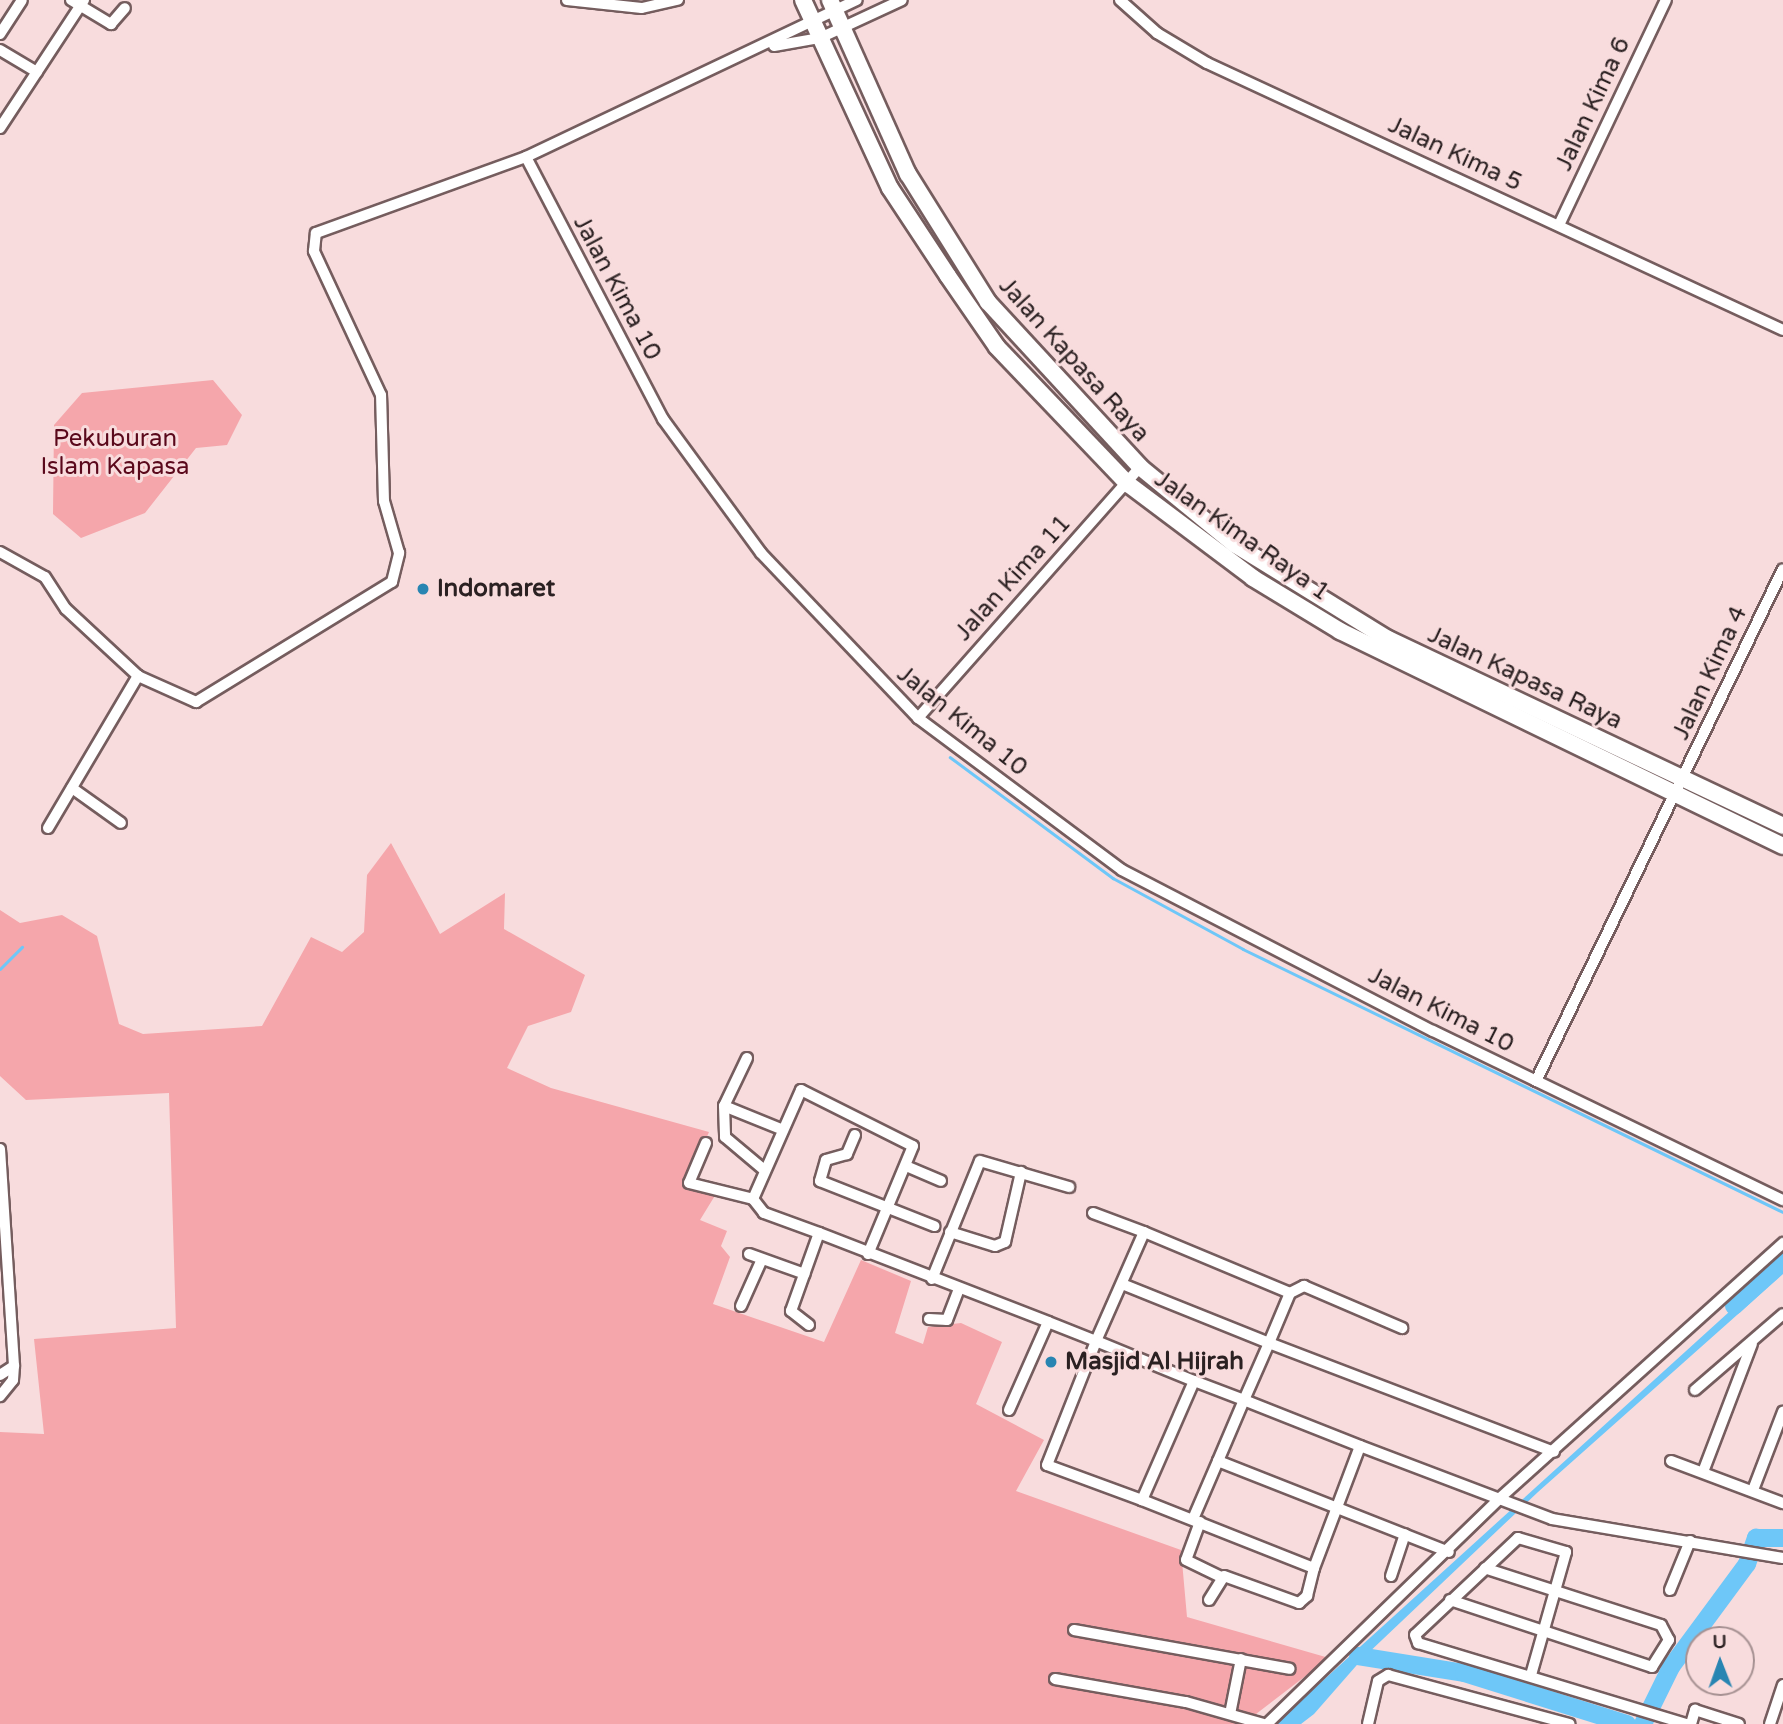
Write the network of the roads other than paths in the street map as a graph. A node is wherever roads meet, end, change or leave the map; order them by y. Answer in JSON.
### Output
{"nodes":[{"id":1,"x":22,"y":0,"type":"edge"},
{"id":2,"x":567,"y":0,"type":"edge"},
{"id":3,"x":678,"y":0,"type":"edge"},
{"id":4,"x":803,"y":0,"type":"edge"},
{"id":5,"x":857,"y":0,"type":"edge"},
{"id":6,"x":902,"y":0,"type":"edge"},
{"id":7,"x":1120,"y":0,"type":"edge"},
{"id":8,"x":1666,"y":0,"type":"edge"},
{"id":9,"x":78,"y":2,"type":"edge"},
{"id":10,"x":832,"y":5,"type":"edge"},
{"id":11,"x":125,"y":8,"type":"dead end"},
{"id":12,"x":811,"y":20,"type":"junction"},
{"id":13,"x":842,"y":28,"type":"junction"},
{"id":14,"x":0,"y":34,"type":"edge"},
{"id":15,"x":820,"y":38,"type":"junction"},
{"id":16,"x":768,"y":47,"type":"junction"},
{"id":17,"x":0,"y":50,"type":"edge"},
{"id":18,"x":37,"y":72,"type":"junction"},
{"id":19,"x":0,"y":128,"type":"edge"},
{"id":20,"x":526,"y":157,"type":"junction"},
{"id":21,"x":1559,"y":225,"type":"junction"},
{"id":22,"x":1783,"y":330,"type":"edge"},
{"id":23,"x":1140,"y":467,"type":"junction"},
{"id":24,"x":1128,"y":484,"type":"junction"},
{"id":25,"x":0,"y":552,"type":"edge"},
{"id":26,"x":1783,"y":569,"type":"edge"},
{"id":27,"x":138,"y":676,"type":"junction"},
{"id":28,"x":918,"y":718,"type":"junction"},
{"id":29,"x":1684,"y":779,"type":"junction"},
{"id":30,"x":72,"y":788,"type":"junction"},
{"id":31,"x":1675,"y":795,"type":"junction"},
{"id":32,"x":121,"y":823,"type":"dead end"},
{"id":33,"x":1783,"y":826,"type":"edge"},
{"id":34,"x":48,"y":828,"type":"dead end"},
{"id":35,"x":1783,"y":846,"type":"edge"},
{"id":36,"x":747,"y":1058,"type":"dead end"},
{"id":37,"x":1536,"y":1080,"type":"junction"},
{"id":38,"x":724,"y":1106,"type":"junction"},
{"id":39,"x":781,"y":1129,"type":"junction"},
{"id":40,"x":855,"y":1135,"type":"dead end"},
{"id":41,"x":706,"y":1143,"type":"dead end"},
{"id":42,"x":0,"y":1149,"type":"edge"},
{"id":43,"x":906,"y":1166,"type":"junction"},
{"id":44,"x":762,"y":1168,"type":"junction"},
{"id":45,"x":1021,"y":1172,"type":"junction"},
{"id":46,"x":941,"y":1181,"type":"dead end"},
{"id":47,"x":1069,"y":1187,"type":"dead end"},
{"id":48,"x":753,"y":1199,"type":"junction"},
{"id":49,"x":1783,"y":1200,"type":"edge"},
{"id":50,"x":888,"y":1207,"type":"junction"},
{"id":51,"x":1093,"y":1213,"type":"dead end"},
{"id":52,"x":934,"y":1226,"type":"dead end"},
{"id":53,"x":950,"y":1232,"type":"junction"},
{"id":54,"x":1144,"y":1232,"type":"junction"},
{"id":55,"x":819,"y":1233,"type":"junction"},
{"id":56,"x":1783,"y":1243,"type":"edge"},
{"id":57,"x":749,"y":1254,"type":"dead end"},
{"id":58,"x":868,"y":1254,"type":"junction"},
{"id":59,"x":762,"y":1259,"type":"junction"},
{"id":60,"x":805,"y":1274,"type":"junction"},
{"id":61,"x":932,"y":1279,"type":"junction"},
{"id":62,"x":1122,"y":1284,"type":"junction"},
{"id":63,"x":959,"y":1289,"type":"junction"},
{"id":64,"x":1290,"y":1293,"type":"junction"},
{"id":65,"x":741,"y":1306,"type":"dead end"},
{"id":66,"x":1783,"y":1314,"type":"edge"},
{"id":67,"x":929,"y":1318,"type":"dead end"},
{"id":68,"x":1048,"y":1322,"type":"junction"},
{"id":69,"x":809,"y":1325,"type":"dead end"},
{"id":70,"x":1402,"y":1328,"type":"dead end"},
{"id":71,"x":1096,"y":1341,"type":"junction"},
{"id":72,"x":1269,"y":1343,"type":"junction"},
{"id":73,"x":1752,"y":1344,"type":"junction"},
{"id":74,"x":14,"y":1366,"type":"junction"},
{"id":75,"x":0,"y":1375,"type":"edge"},
{"id":76,"x":1194,"y":1381,"type":"junction"},
{"id":77,"x":1695,"y":1390,"type":"dead end"},
{"id":78,"x":0,"y":1396,"type":"edge"},
{"id":79,"x":1244,"y":1401,"type":"junction"},
{"id":80,"x":1009,"y":1410,"type":"dead end"},
{"id":81,"x":1783,"y":1412,"type":"edge"},
{"id":82,"x":1360,"y":1446,"type":"junction"},
{"id":83,"x":1554,"y":1452,"type":"junction"},
{"id":84,"x":1218,"y":1461,"type":"junction"},
{"id":85,"x":1671,"y":1461,"type":"dead end"},
{"id":86,"x":1703,"y":1472,"type":"junction"},
{"id":87,"x":1754,"y":1490,"type":"junction"},
{"id":88,"x":1142,"y":1500,"type":"junction"},
{"id":89,"x":1506,"y":1500,"type":"junction"},
{"id":90,"x":1783,"y":1503,"type":"edge"},
{"id":91,"x":1335,"y":1507,"type":"junction"},
{"id":92,"x":1196,"y":1521,"type":"junction"},
{"id":93,"x":1405,"y":1534,"type":"junction"},
{"id":94,"x":1690,"y":1541,"type":"junction"},
{"id":95,"x":1449,"y":1552,"type":"junction"},
{"id":96,"x":1783,"y":1558,"type":"edge"},
{"id":97,"x":1314,"y":1568,"type":"junction"},
{"id":98,"x":1485,"y":1568,"type":"junction"},
{"id":99,"x":1391,"y":1576,"type":"dead end"},
{"id":100,"x":1221,"y":1577,"type":"junction"},
{"id":101,"x":1670,"y":1590,"type":"dead end"},
{"id":102,"x":1556,"y":1591,"type":"junction"},
{"id":103,"x":1209,"y":1600,"type":"dead end"},
{"id":104,"x":1450,"y":1600,"type":"junction"},
{"id":105,"x":1074,"y":1630,"type":"dead end"},
{"id":106,"x":1545,"y":1630,"type":"junction"},
{"id":107,"x":1241,"y":1659,"type":"junction"},
{"id":108,"x":1290,"y":1668,"type":"dead end"},
{"id":109,"x":1531,"y":1675,"type":"junction"},
{"id":110,"x":1055,"y":1679,"type":"dead end"},
{"id":111,"x":1783,"y":1685,"type":"edge"},
{"id":112,"x":1230,"y":1714,"type":"junction"},
{"id":113,"x":1265,"y":1724,"type":"edge"},
{"id":114,"x":1368,"y":1724,"type":"edge"},
{"id":115,"x":1570,"y":1724,"type":"edge"},
{"id":116,"x":1689,"y":1724,"type":"edge"},
{"id":117,"x":1740,"y":1724,"type":"edge"},
{"id":118,"x":1770,"y":1724,"type":"edge"}],
"edges":[{"from":1,"to":14,"type":"street"},
{"from":2,"to":3,"type":"street"},
{"from":4,"to":12,"type":"main road","name":"Jalan Kima Raya 1"},
{"from":5,"to":10,"type":"street"},
{"from":6,"to":13,"type":"street"},
{"from":7,"to":21,"type":"street","name":"Jalan Kima 5"},
{"from":8,"to":21,"type":"street","name":"Jalan Kima 6"},
{"from":9,"to":11,"type":"street"},
{"from":9,"to":18,"type":"street"},
{"from":10,"to":12,"type":"street"},
{"from":10,"to":13,"type":"main road","name":"Jalan Kapasa Raya"},
{"from":12,"to":15,"type":"main road","name":"Jalan Kima Raya 1"},
{"from":12,"to":16,"type":"street"},
{"from":13,"to":15,"type":"street"},
{"from":13,"to":23,"type":"main road","name":"Jalan Kapasa Raya"},
{"from":15,"to":16,"type":"street"},
{"from":15,"to":24,"type":"main road","name":"Jalan Kima Raya 1"},
{"from":16,"to":20,"type":"street"},
{"from":17,"to":18,"type":"street"},
{"from":18,"to":19,"type":"street"},
{"from":20,"to":27,"type":"street"},
{"from":20,"to":28,"type":"street","name":"Jalan Kima 10"},
{"from":21,"to":22,"type":"street","name":"Jalan Kima 5"},
{"from":23,"to":24,"type":"street","name":"Jalan Kima 11"},
{"from":23,"to":29,"type":"main road","name":"Jalan Kapasa Raya"},
{"from":24,"to":28,"type":"street","name":"Jalan Kima 11"},
{"from":24,"to":31,"type":"main road","name":"Jalan Kima Raya 1"},
{"from":25,"to":27,"type":"street"},
{"from":26,"to":29,"type":"street","name":"Jalan Kima 4"},
{"from":27,"to":30,"type":"street"},
{"from":28,"to":37,"type":"street","name":"Jalan Kima 10"},
{"from":29,"to":31,"type":"street","name":"Jalan Kima 4"},
{"from":29,"to":33,"type":"main road","name":"Jalan Kapasa Raya"},
{"from":30,"to":32,"type":"street"},
{"from":30,"to":34,"type":"street"},
{"from":31,"to":35,"type":"main road","name":"Jalan Kima Raya 1"},
{"from":31,"to":37,"type":"street","name":"Jalan Kima 10"},
{"from":36,"to":38,"type":"street"},
{"from":37,"to":49,"type":"street","name":"Jalan Kima 10"},
{"from":38,"to":39,"type":"street"},
{"from":38,"to":44,"type":"street"},
{"from":39,"to":43,"type":"street"},
{"from":39,"to":44,"type":"street"},
{"from":40,"to":50,"type":"street"},
{"from":41,"to":48,"type":"street"},
{"from":42,"to":74,"type":"street"},
{"from":43,"to":46,"type":"street"},
{"from":43,"to":50,"type":"street"},
{"from":44,"to":48,"type":"street"},
{"from":45,"to":47,"type":"street"},
{"from":45,"to":53,"type":"street"},
{"from":45,"to":53,"type":"street"},
{"from":48,"to":55,"type":"street"},
{"from":50,"to":52,"type":"street"},
{"from":50,"to":58,"type":"street"},
{"from":51,"to":54,"type":"street"},
{"from":53,"to":61,"type":"street"},
{"from":54,"to":62,"type":"street"},
{"from":54,"to":64,"type":"street"},
{"from":55,"to":58,"type":"street"},
{"from":55,"to":60,"type":"street"},
{"from":56,"to":83,"type":"street"},
{"from":57,"to":59,"type":"street"},
{"from":58,"to":61,"type":"street"},
{"from":59,"to":60,"type":"street"},
{"from":59,"to":65,"type":"street"},
{"from":60,"to":69,"type":"street"},
{"from":61,"to":63,"type":"street"},
{"from":62,"to":71,"type":"street"},
{"from":62,"to":72,"type":"street"},
{"from":63,"to":67,"type":"street"},
{"from":63,"to":68,"type":"street"},
{"from":64,"to":70,"type":"street"},
{"from":64,"to":72,"type":"street"},
{"from":66,"to":73,"type":"street"},
{"from":68,"to":71,"type":"street"},
{"from":68,"to":80,"type":"street"},
{"from":71,"to":76,"type":"street"},
{"from":71,"to":88,"type":"street"},
{"from":72,"to":79,"type":"street"},
{"from":72,"to":83,"type":"street"},
{"from":73,"to":77,"type":"street"},
{"from":73,"to":86,"type":"street"},
{"from":74,"to":75,"type":"street"},
{"from":74,"to":78,"type":"street"},
{"from":76,"to":79,"type":"street"},
{"from":76,"to":88,"type":"street"},
{"from":79,"to":82,"type":"street"},
{"from":79,"to":84,"type":"street"},
{"from":81,"to":87,"type":"street"},
{"from":82,"to":89,"type":"street"},
{"from":82,"to":91,"type":"street"},
{"from":83,"to":89,"type":"street"},
{"from":84,"to":91,"type":"street"},
{"from":84,"to":92,"type":"street"},
{"from":85,"to":86,"type":"street"},
{"from":86,"to":87,"type":"street"},
{"from":87,"to":90,"type":"street"},
{"from":88,"to":92,"type":"street"},
{"from":89,"to":94,"type":"street"},
{"from":89,"to":95,"type":"street"},
{"from":91,"to":93,"type":"street"},
{"from":91,"to":97,"type":"street"},
{"from":92,"to":97,"type":"street"},
{"from":92,"to":100,"type":"street"},
{"from":93,"to":95,"type":"street"},
{"from":93,"to":99,"type":"street"},
{"from":94,"to":96,"type":"street"},
{"from":94,"to":101,"type":"street"},
{"from":95,"to":113,"type":"street"},
{"from":97,"to":100,"type":"street"},
{"from":98,"to":102,"type":"street"},
{"from":98,"to":102,"type":"street"},
{"from":98,"to":104,"type":"street"},
{"from":100,"to":103,"type":"street"},
{"from":102,"to":106,"type":"street"},
{"from":102,"to":106,"type":"street"},
{"from":104,"to":106,"type":"street"},
{"from":104,"to":109,"type":"street"},
{"from":105,"to":107,"type":"street"},
{"from":106,"to":109,"type":"street"},
{"from":107,"to":108,"type":"street"},
{"from":107,"to":112,"type":"street"},
{"from":109,"to":116,"type":"street"},
{"from":110,"to":112,"type":"street"},
{"from":111,"to":118,"type":"street"},
{"from":112,"to":113,"type":"street"},
{"from":114,"to":115,"type":"street"},
{"from":116,"to":117,"type":"street"}]}
